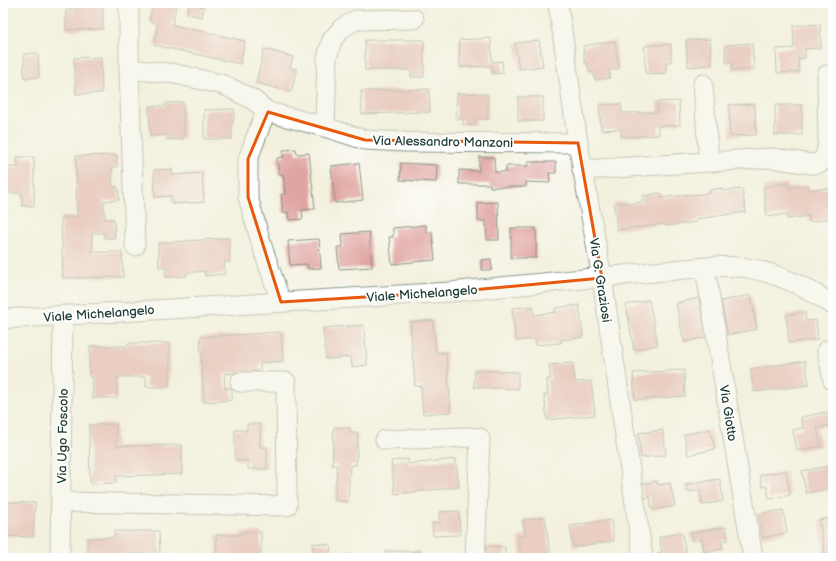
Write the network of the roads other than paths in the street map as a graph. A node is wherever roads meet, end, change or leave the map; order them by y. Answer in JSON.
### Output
{"nodes":[{"id":1,"x":129,"y":3,"type":"edge"},
{"id":2,"x":558,"y":3,"type":"edge"},
{"id":3,"x":414,"y":19,"type":"dead end"},
{"id":4,"x":129,"y":69,"type":"junction"},
{"id":5,"x":827,"y":75,"type":"dead end"},
{"id":6,"x":703,"y":84,"type":"dead end"},
{"id":7,"x":268,"y":112,"type":"junction"},
{"id":8,"x":325,"y":127,"type":"junction"},
{"id":9,"x":578,"y":143,"type":"junction"},
{"id":10,"x":709,"y":162,"type":"junction"},
{"id":11,"x":582,"y":170,"type":"junction"},
{"id":12,"x":135,"y":246,"type":"dead end"},
{"id":13,"x":705,"y":268,"type":"junction"},
{"id":14,"x":602,"y":278,"type":"junction"},
{"id":15,"x":281,"y":302,"type":"junction"},
{"id":16,"x":833,"y":305,"type":"edge"},
{"id":17,"x":63,"y":315,"type":"junction"},
{"id":18,"x":3,"y":319,"type":"edge"},
{"id":19,"x":827,"y":350,"type":"dead end"},
{"id":20,"x":833,"y":381,"type":"edge"},
{"id":21,"x":240,"y":382,"type":"dead end"},
{"id":22,"x":384,"y":440,"type":"dead end"},
{"id":23,"x":61,"y":502,"type":"junction"},
{"id":24,"x":60,"y":558,"type":"edge"},
{"id":25,"x":475,"y":558,"type":"edge"},
{"id":26,"x":643,"y":558,"type":"edge"},
{"id":27,"x":753,"y":558,"type":"edge"}],
"edges":[{"from":1,"to":4,"type":"street"},
{"from":2,"to":9,"type":"street","name":"Via G. Graziosi"},
{"from":3,"to":8,"type":"street"},
{"from":4,"to":7,"type":"street","name":"Via Alessandro Manzoni"},
{"from":4,"to":12,"type":"street"},
{"from":5,"to":10,"type":"street"},
{"from":6,"to":10,"type":"street"},
{"from":7,"to":8,"type":"street","name":"Via Alessandro Manzoni"},
{"from":7,"to":15,"type":"street"},
{"from":8,"to":9,"type":"street","name":"Via Alessandro Manzoni"},
{"from":9,"to":11,"type":"street","name":"Via G. Graziosi"},
{"from":10,"to":11,"type":"street"},
{"from":11,"to":14,"type":"street","name":"Via G. Graziosi"},
{"from":13,"to":14,"type":"street","name":"Viale Michelangelo"},
{"from":13,"to":16,"type":"street","name":"Viale Michelangelo"},
{"from":13,"to":27,"type":"street","name":"Via Giotto"},
{"from":14,"to":15,"type":"street","name":"Viale Michelangelo"},
{"from":14,"to":26,"type":"street","name":"Via G. Graziosi"},
{"from":15,"to":17,"type":"street","name":"Viale Michelangelo"},
{"from":17,"to":18,"type":"street","name":"Viale Michelangelo"},
{"from":17,"to":23,"type":"street","name":"Via Ugo Foscolo"},
{"from":19,"to":20,"type":"street"},
{"from":21,"to":23,"type":"street"},
{"from":22,"to":25,"type":"street"},
{"from":23,"to":24,"type":"street","name":"Via Ugo Foscolo"}]}
